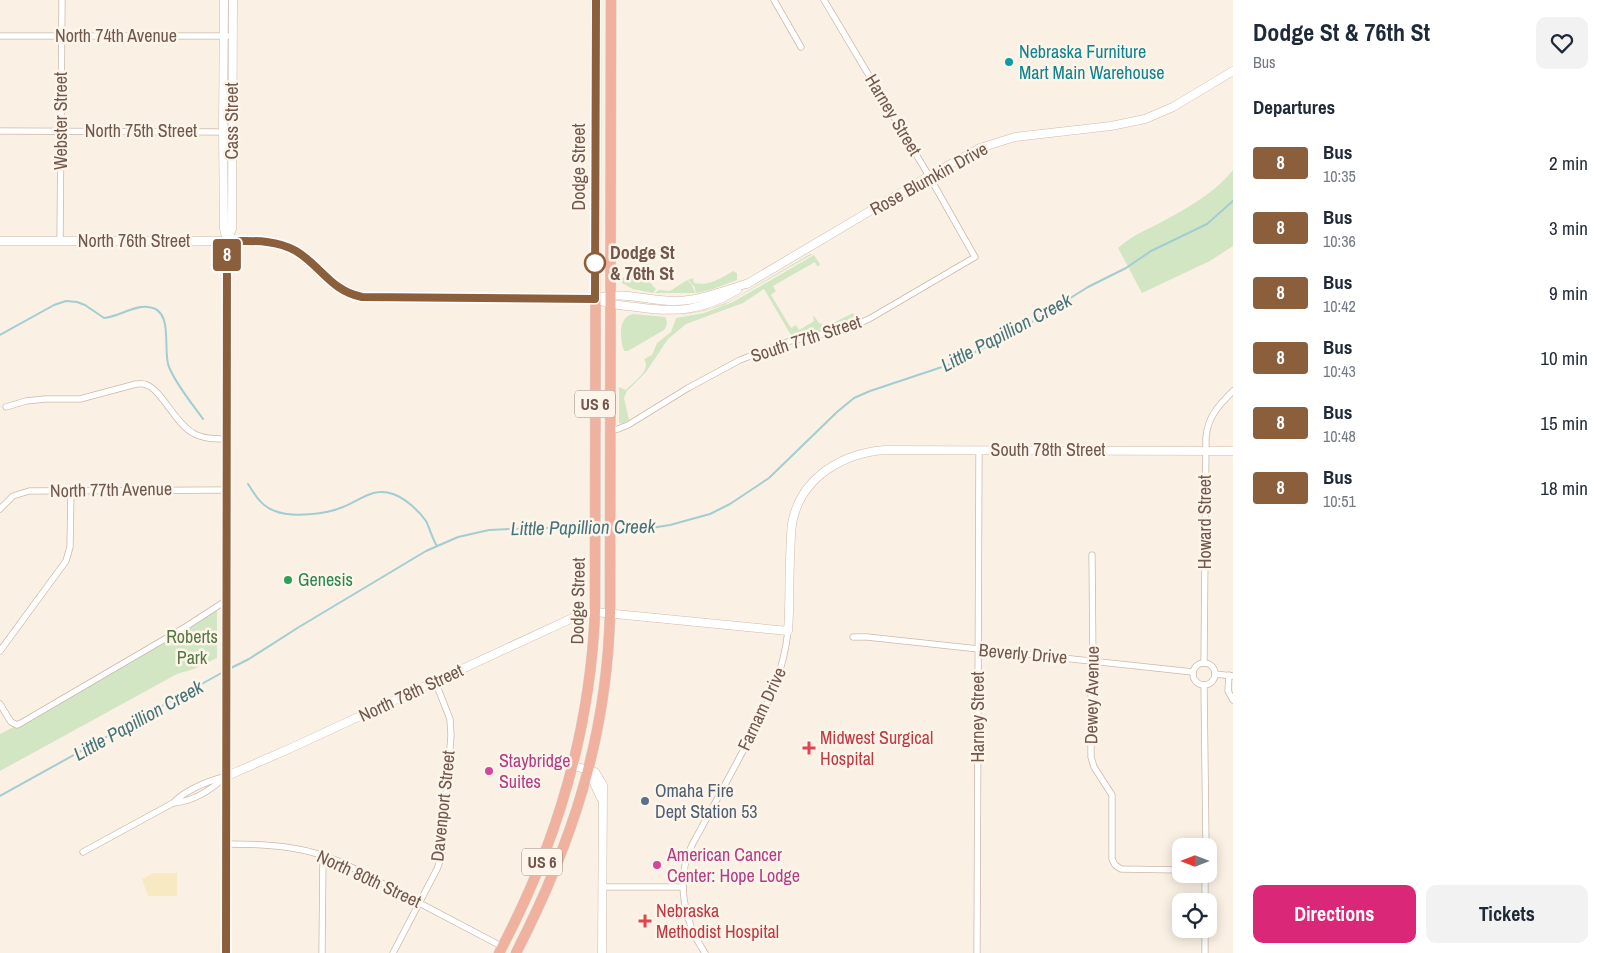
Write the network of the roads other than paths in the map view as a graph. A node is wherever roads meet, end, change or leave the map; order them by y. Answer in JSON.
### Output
{"nodes":[{"id":1,"x":62,"y":0,"type":"edge"},
{"id":2,"x":224,"y":0,"type":"edge"},
{"id":3,"x":233,"y":0,"type":"edge"},
{"id":4,"x":596,"y":0,"type":"edge"},
{"id":5,"x":611,"y":0,"type":"edge"},
{"id":6,"x":774,"y":0,"type":"edge"},
{"id":7,"x":824,"y":0,"type":"edge"},
{"id":8,"x":0,"y":36,"type":"edge"},
{"id":9,"x":62,"y":36,"type":"junction"},
{"id":10,"x":223,"y":36,"type":"junction"},
{"id":11,"x":233,"y":36,"type":"junction"},
{"id":12,"x":801,"y":47,"type":"dead end"},
{"id":13,"x":1233,"y":71,"type":"edge"},
{"id":14,"x":0,"y":131,"type":"edge"},
{"id":15,"x":62,"y":131,"type":"junction"},
{"id":16,"x":222,"y":132,"type":"junction"},
{"id":17,"x":929,"y":176,"type":"junction"},
{"id":18,"x":60,"y":241,"type":"junction"},
{"id":19,"x":227,"y":241,"type":"junction"},
{"id":20,"x":0,"y":242,"type":"edge"},
{"id":21,"x":975,"y":257,"type":"joint"},
{"id":22,"x":595,"y":299,"type":"junction"},
{"id":23,"x":611,"y":299,"type":"junction"},
{"id":24,"x":1233,"y":390,"type":"edge"},
{"id":25,"x":6,"y":407,"type":"dead end"},
{"id":26,"x":610,"y":430,"type":"junction"},
{"id":27,"x":227,"y":439,"type":"junction"},
{"id":28,"x":979,"y":450,"type":"junction"},
{"id":29,"x":1206,"y":451,"type":"junction"},
{"id":30,"x":1233,"y":451,"type":"edge"},
{"id":31,"x":863,"y":452,"type":"joint"},
{"id":32,"x":71,"y":490,"type":"junction"},
{"id":33,"x":228,"y":490,"type":"junction"},
{"id":34,"x":0,"y":508,"type":"edge"},
{"id":35,"x":1092,"y":555,"type":"dead end"},
{"id":36,"x":227,"y":600,"type":"junction"},
{"id":37,"x":595,"y":612,"type":"junction"},
{"id":38,"x":610,"y":614,"type":"junction"},
{"id":39,"x":788,"y":631,"type":"junction"},
{"id":40,"x":853,"y":637,"type":"dead end"},
{"id":41,"x":978,"y":650,"type":"junction"},
{"id":42,"x":0,"y":651,"type":"edge"},
{"id":43,"x":1092,"y":660,"type":"junction"},
{"id":44,"x":1204,"y":662,"type":"junction"},
{"id":45,"x":1194,"y":672,"type":"junction"},
{"id":46,"x":1215,"y":674,"type":"junction"},
{"id":47,"x":1231,"y":676,"type":"edge"},
{"id":48,"x":435,"y":681,"type":"junction"},
{"id":49,"x":1204,"y":684,"type":"junction"},
{"id":50,"x":1233,"y":700,"type":"edge"},
{"id":51,"x":0,"y":704,"type":"edge"},
{"id":52,"x":574,"y":766,"type":"junction"},
{"id":53,"x":588,"y":770,"type":"junction"},
{"id":54,"x":227,"y":776,"type":"junction"},
{"id":55,"x":1206,"y":838,"type":"edge"},
{"id":56,"x":226,"y":844,"type":"junction"},
{"id":57,"x":83,"y":852,"type":"dead end"},
{"id":58,"x":322,"y":855,"type":"junction"},
{"id":59,"x":1172,"y":870,"type":"edge"},
{"id":60,"x":603,"y":887,"type":"junction"},
{"id":61,"x":683,"y":887,"type":"junction"},
{"id":62,"x":420,"y":903,"type":"junction"},
{"id":63,"x":1205,"y":938,"type":"edge"},
{"id":64,"x":501,"y":950,"type":"edge"},
{"id":65,"x":226,"y":953,"type":"edge"},
{"id":66,"x":322,"y":953,"type":"edge"},
{"id":67,"x":393,"y":953,"type":"edge"},
{"id":68,"x":516,"y":953,"type":"edge"},
{"id":69,"x":602,"y":953,"type":"edge"},
{"id":70,"x":704,"y":953,"type":"edge"},
{"id":71,"x":977,"y":953,"type":"edge"},
{"id":72,"x":1204,"y":953,"type":"edge"}],
"edges":[{"from":1,"to":9,"type":"street","name":"Webster Street"},
{"from":2,"to":10,"type":"main road","name":"Cass Street"},
{"from":3,"to":11,"type":"main road","name":"Cass Street"},
{"from":4,"to":22,"type":"highway","name":"Dodge Street","number":"US 6"},
{"from":5,"to":23,"type":"highway","name":"Dodge Street","number":"US 6"},
{"from":6,"to":12,"type":"street"},
{"from":7,"to":17,"type":"street","name":"Harney Street"},
{"from":8,"to":9,"type":"street","name":"North 74th Avenue"},
{"from":9,"to":10,"type":"street","name":"North 74th Avenue"},
{"from":9,"to":15,"type":"street","name":"Webster Street"},
{"from":10,"to":11,"type":"street","name":"North 74th Avenue"},
{"from":10,"to":16,"type":"main road","name":"Cass Street"},
{"from":11,"to":19,"type":"main road","name":"Cass Street"},
{"from":13,"to":17,"type":"main road","name":"Rose Blumkin Drive"},
{"from":14,"to":15,"type":"street","name":"North 75th Street"},
{"from":15,"to":16,"type":"street","name":"North 75th Street"},
{"from":15,"to":18,"type":"street","name":"Webster Street"},
{"from":16,"to":19,"type":"main road","name":"Cass Street"},
{"from":17,"to":21,"type":"street","name":"Harney Street"},
{"from":17,"to":23,"type":"main road","name":"Rose Blumkin Drive"},
{"from":18,"to":19,"type":"main road","name":"North 76th Street"},
{"from":18,"to":20,"type":"main road","name":"North 76th Street"},
{"from":19,"to":22,"type":"main road","name":"North 76th Street"},
{"from":19,"to":27,"type":"main road","name":"Cass Street"},
{"from":21,"to":26,"type":"street","name":"South 77th Street"},
{"from":22,"to":23,"type":"main road","name":"North 76th Street"},
{"from":22,"to":37,"type":"highway","name":"Dodge Street","number":"US 6"},
{"from":23,"to":26,"type":"highway","name":"Dodge Street","number":"US 6"},
{"from":24,"to":29,"type":"street","name":"Howard Street"},
{"from":25,"to":27,"type":"street"},
{"from":26,"to":38,"type":"highway","name":"Dodge Street","number":"US 6"},
{"from":27,"to":33,"type":"main road","name":"Cass Street"},
{"from":28,"to":29,"type":"main road","name":"South 78th Street"},
{"from":28,"to":31,"type":"main road","name":"South 78th Street"},
{"from":28,"to":41,"type":"street","name":"Harney Street"},
{"from":29,"to":30,"type":"main road","name":"South 78th Street"},
{"from":29,"to":44,"type":"street","name":"Howard Street"},
{"from":31,"to":39,"type":"main road","name":"Farnam Drive"},
{"from":32,"to":33,"type":"street","name":"North 77th Avenue"},
{"from":32,"to":34,"type":"street","name":"North 77th Avenue"},
{"from":32,"to":42,"type":"street"},
{"from":33,"to":36,"type":"main road","name":"Cass Street"},
{"from":35,"to":43,"type":"street","name":"Dewey Avenue"},
{"from":36,"to":51,"type":"street"},
{"from":36,"to":54,"type":"main road","name":"Cass Street"},
{"from":37,"to":38,"type":"main road"},
{"from":37,"to":48,"type":"main road","name":"North 78th Street"},
{"from":37,"to":52,"type":"highway","name":"Dodge Street","number":"US 6"},
{"from":38,"to":39,"type":"main road"},
{"from":38,"to":53,"type":"highway","name":"Dodge Street","number":"US 6"},
{"from":39,"to":61,"type":"street","name":"Farnam Drive"},
{"from":40,"to":41,"type":"street","name":"Beverly Drive"},
{"from":41,"to":43,"type":"street","name":"Beverly Drive"},
{"from":41,"to":71,"type":"street","name":"Harney Street"},
{"from":43,"to":45,"type":"street","name":"Beverly Drive"},
{"from":43,"to":59,"type":"street","name":"Dewey Avenue"},
{"from":44,"to":45,"type":"street"},
{"from":44,"to":46,"type":"street"},
{"from":45,"to":49,"type":"street"},
{"from":46,"to":47,"type":"street"},
{"from":46,"to":49,"type":"street"},
{"from":47,"to":50,"type":"street"},
{"from":48,"to":54,"type":"main road","name":"North 78th Street"},
{"from":48,"to":62,"type":"street","name":"Davenport Street"},
{"from":49,"to":55,"type":"street"},
{"from":52,"to":53,"type":"main road"},
{"from":52,"to":64,"type":"highway","number":"US 6"},
{"from":53,"to":60,"type":"main road"},
{"from":53,"to":68,"type":"highway","number":"US 6"},
{"from":54,"to":56,"type":"main road","name":"Cass Street"},
{"from":54,"to":57,"type":"street"},
{"from":56,"to":58,"type":"street","name":"North 80th Street"},
{"from":56,"to":65,"type":"main road","name":"Cass Street"},
{"from":58,"to":62,"type":"street","name":"North 80th Street"},
{"from":58,"to":66,"type":"street"},
{"from":60,"to":61,"type":"street"},
{"from":60,"to":69,"type":"main road"},
{"from":61,"to":70,"type":"street","name":"Farnam Drive"},
{"from":62,"to":64,"type":"street","name":"North 80th Street"},
{"from":62,"to":67,"type":"street","name":"Davenport Street"},
{"from":63,"to":72,"type":"street"}]}
